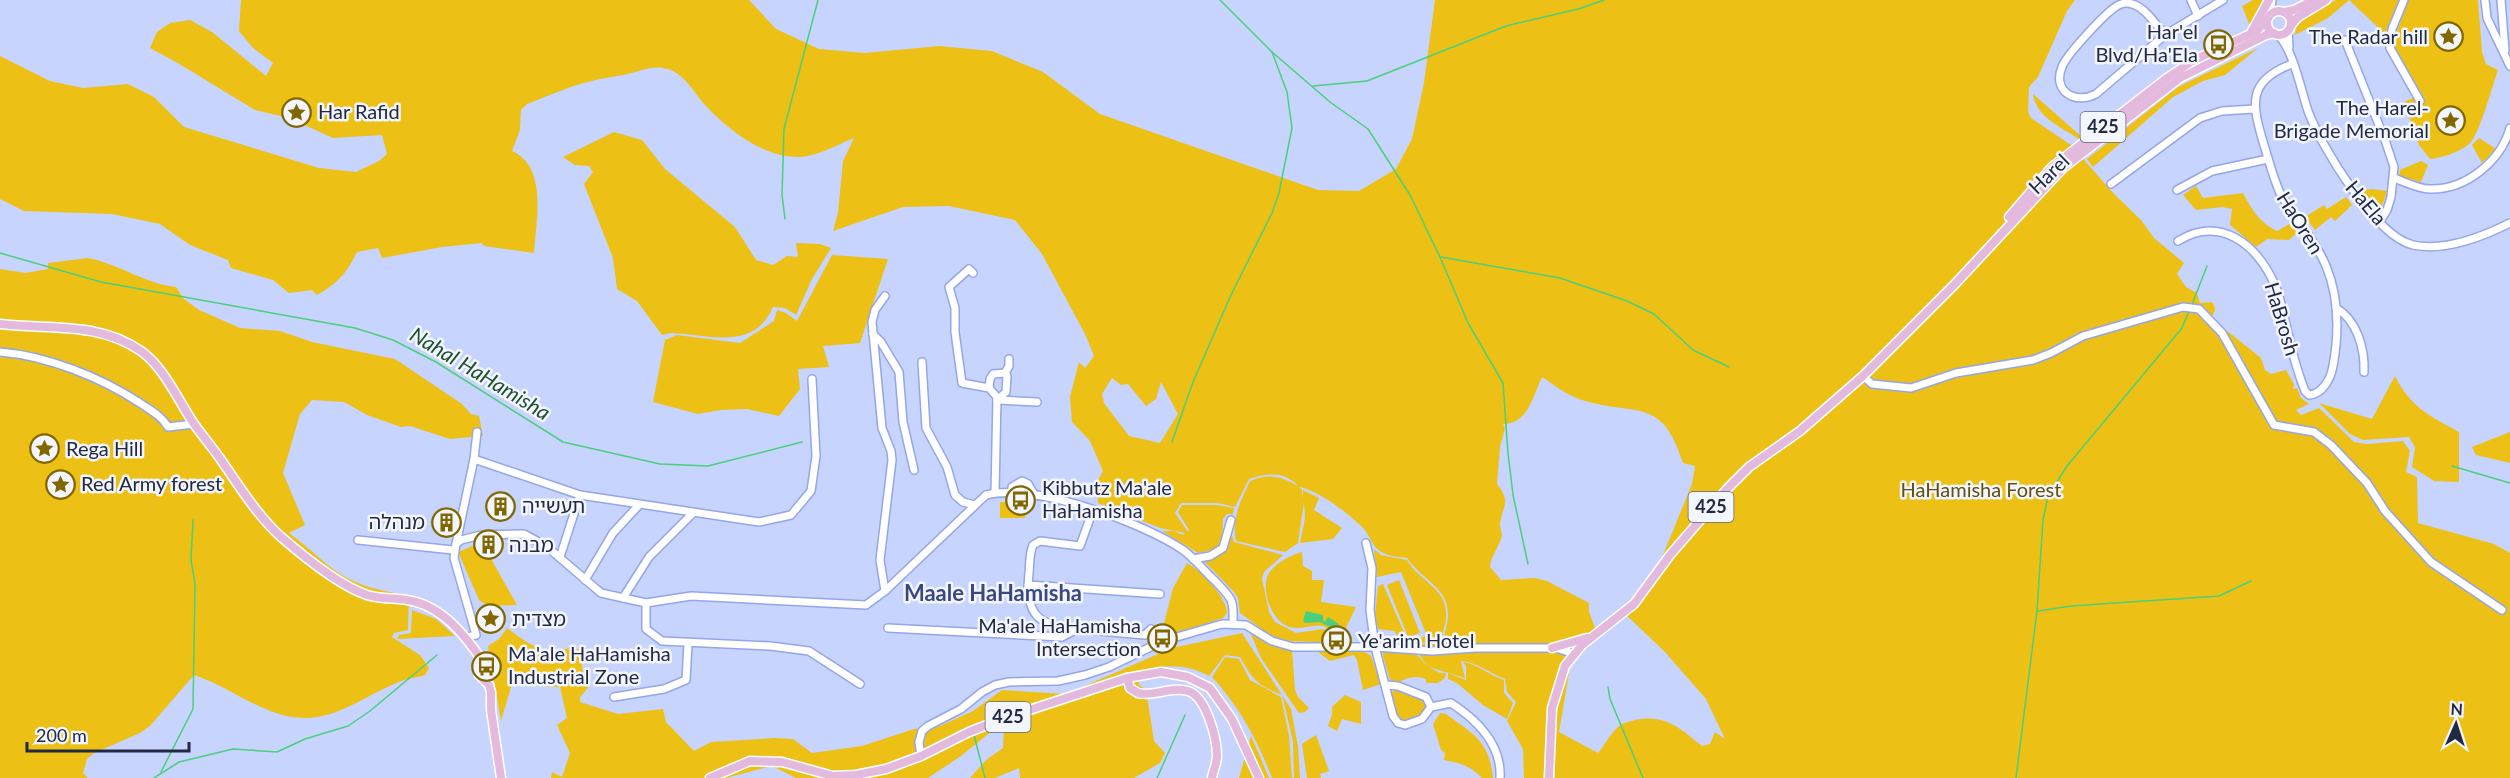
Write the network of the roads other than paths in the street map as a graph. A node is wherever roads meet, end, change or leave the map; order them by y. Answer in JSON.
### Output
{"nodes":[{"id":1,"x":2191,"y":0,"type":"edge"},
{"id":2,"x":2223,"y":0,"type":"edge"},
{"id":3,"x":2272,"y":0,"type":"edge"},
{"id":4,"x":2314,"y":0,"type":"edge"},
{"id":5,"x":2326,"y":0,"type":"edge"},
{"id":6,"x":2404,"y":0,"type":"edge"},
{"id":7,"x":2485,"y":0,"type":"edge"},
{"id":8,"x":2500,"y":0,"type":"edge"},
{"id":9,"x":2282,"y":11,"type":"junction"},
{"id":10,"x":2198,"y":15,"type":"junction"},
{"id":11,"x":2269,"y":17,"type":"junction"},
{"id":12,"x":2289,"y":28,"type":"junction"},
{"id":13,"x":2250,"y":34,"type":"junction"},
{"id":14,"x":2276,"y":34,"type":"junction"},
{"id":15,"x":2165,"y":35,"type":"junction"},
{"id":16,"x":2501,"y":38,"type":"junction"},
{"id":17,"x":2345,"y":40,"type":"dead end"},
{"id":18,"x":2291,"y":61,"type":"junction"},
{"id":19,"x":2510,"y":66,"type":"edge"},
{"id":20,"x":2420,"y":101,"type":"dead end"},
{"id":21,"x":2254,"y":109,"type":"junction"},
{"id":22,"x":2510,"y":128,"type":"edge"},
{"id":23,"x":2268,"y":159,"type":"junction"},
{"id":24,"x":2394,"y":178,"type":"junction"},
{"id":25,"x":2111,"y":184,"type":"dead end"},
{"id":26,"x":2177,"y":190,"type":"dead end"},
{"id":27,"x":2380,"y":221,"type":"junction"},
{"id":28,"x":2510,"y":223,"type":"edge"},
{"id":29,"x":2178,"y":241,"type":"dead end"},
{"id":30,"x":1966,"y":271,"type":"junction"},
{"id":31,"x":973,"y":273,"type":"dead end"},
{"id":32,"x":885,"y":296,"type":"dead end"},
{"id":33,"x":2336,"y":308,"type":"junction"},
{"id":34,"x":0,"y":324,"type":"edge"},
{"id":35,"x":873,"y":334,"type":"junction"},
{"id":36,"x":0,"y":352,"type":"edge"},
{"id":37,"x":1009,"y":359,"type":"dead end"},
{"id":38,"x":922,"y":362,"type":"dead end"},
{"id":39,"x":1005,"y":372,"type":"junction"},
{"id":40,"x":2364,"y":372,"type":"dead end"},
{"id":41,"x":1863,"y":376,"type":"junction"},
{"id":42,"x":812,"y":380,"type":"dead end"},
{"id":43,"x":989,"y":388,"type":"junction"},
{"id":44,"x":2314,"y":395,"type":"joint"},
{"id":45,"x":997,"y":400,"type":"junction"},
{"id":46,"x":1037,"y":402,"type":"dead end"},
{"id":47,"x":194,"y":424,"type":"junction"},
{"id":48,"x":477,"y":432,"type":"dead end"},
{"id":49,"x":474,"y":459,"type":"junction"},
{"id":50,"x":914,"y":470,"type":"dead end"},
{"id":51,"x":995,"y":493,"type":"junction"},
{"id":52,"x":1012,"y":494,"type":"junction"},
{"id":53,"x":580,"y":495,"type":"junction"},
{"id":54,"x":1035,"y":496,"type":"junction"},
{"id":55,"x":975,"y":505,"type":"junction"},
{"id":56,"x":639,"y":506,"type":"junction"},
{"id":57,"x":1093,"y":510,"type":"junction"},
{"id":58,"x":693,"y":513,"type":"junction"},
{"id":59,"x":1232,"y":520,"type":"dead end"},
{"id":60,"x":358,"y":540,"type":"dead end"},
{"id":61,"x":1366,"y":543,"type":"dead end"},
{"id":62,"x":454,"y":547,"type":"junction"},
{"id":63,"x":560,"y":557,"type":"junction"},
{"id":64,"x":1193,"y":559,"type":"junction"},
{"id":65,"x":585,"y":580,"type":"junction"},
{"id":66,"x":1028,"y":585,"type":"junction"},
{"id":67,"x":885,"y":591,"type":"junction"},
{"id":68,"x":1160,"y":594,"type":"dead end"},
{"id":69,"x":623,"y":598,"type":"junction"},
{"id":70,"x":646,"y":603,"type":"junction"},
{"id":71,"x":2502,"y":610,"type":"dead end"},
{"id":72,"x":1233,"y":623,"type":"junction"},
{"id":73,"x":888,"y":628,"type":"dead end"},
{"id":74,"x":1077,"y":629,"type":"junction"},
{"id":75,"x":1152,"y":629,"type":"dead end"},
{"id":76,"x":1593,"y":636,"type":"junction"},
{"id":77,"x":467,"y":637,"type":"junction"},
{"id":78,"x":688,"y":644,"type":"junction"},
{"id":79,"x":1375,"y":647,"type":"junction"},
{"id":80,"x":1552,"y":648,"type":"junction"},
{"id":81,"x":1575,"y":654,"type":"junction"},
{"id":82,"x":1127,"y":678,"type":"junction"},
{"id":83,"x":860,"y":684,"type":"dead end"},
{"id":84,"x":1386,"y":685,"type":"junction"},
{"id":85,"x":614,"y":697,"type":"dead end"},
{"id":86,"x":1431,"y":707,"type":"junction"},
{"id":87,"x":921,"y":756,"type":"junction"},
{"id":88,"x":501,"y":778,"type":"edge"},
{"id":89,"x":710,"y":778,"type":"edge"},
{"id":90,"x":1212,"y":778,"type":"edge"},
{"id":91,"x":1259,"y":778,"type":"edge"},
{"id":92,"x":1500,"y":778,"type":"edge"},
{"id":93,"x":1549,"y":778,"type":"edge"}],
"edges":[{"from":1,"to":10,"type":"street"},
{"from":2,"to":10,"type":"street"},
{"from":3,"to":9,"type":"street"},
{"from":3,"to":11,"type":"street"},
{"from":3,"to":13,"type":"main road"},
{"from":4,"to":9,"type":"main road"},
{"from":5,"to":12,"type":"main road"},
{"from":6,"to":20,"type":"street"},
{"from":7,"to":16,"type":"street"},
{"from":8,"to":16,"type":"street"},
{"from":9,"to":11,"type":"main road"},
{"from":9,"to":12,"type":"main road"},
{"from":10,"to":15,"type":"street"},
{"from":11,"to":13,"type":"main road","name":"Harel","number":"425"},
{"from":11,"to":14,"type":"main road"},
{"from":12,"to":14,"type":"main road"},
{"from":12,"to":18,"type":"street","name":"HaEla"},
{"from":13,"to":30,"type":"main road","name":"Harel","number":"425"},
{"from":14,"to":18,"type":"street","name":"HaEla"},
{"from":14,"to":30,"type":"main road","name":"Harel","number":"425"},
{"from":15,"to":15,"type":"street"},
{"from":16,"to":19,"type":"street"},
{"from":17,"to":24,"type":"street"},
{"from":18,"to":21,"type":"street"},
{"from":18,"to":27,"type":"street","name":"HaEla"},
{"from":21,"to":23,"type":"street","name":"HaOren"},
{"from":21,"to":25,"type":"street"},
{"from":22,"to":24,"type":"street"},
{"from":23,"to":26,"type":"street"},
{"from":23,"to":33,"type":"street","name":"HaOren"},
{"from":24,"to":27,"type":"street"},
{"from":27,"to":28,"type":"street","name":"HaEla"},
{"from":29,"to":44,"type":"street","name":"HaBrosh"},
{"from":30,"to":41,"type":"main road","name":"Harel","number":"425"},
{"from":31,"to":43,"type":"street"},
{"from":32,"to":35,"type":"street"},
{"from":33,"to":40,"type":"street"},
{"from":33,"to":44,"type":"street","name":"HaOren"},
{"from":34,"to":47,"type":"main road"},
{"from":35,"to":50,"type":"street"},
{"from":35,"to":67,"type":"street"},
{"from":36,"to":47,"type":"street"},
{"from":37,"to":39,"type":"street"},
{"from":38,"to":55,"type":"street"},
{"from":39,"to":43,"type":"street"},
{"from":39,"to":45,"type":"street"},
{"from":41,"to":71,"type":"street"},
{"from":41,"to":76,"type":"main road","number":"425"},
{"from":42,"to":58,"type":"street"},
{"from":43,"to":45,"type":"street"},
{"from":45,"to":46,"type":"street"},
{"from":45,"to":51,"type":"street"},
{"from":47,"to":77,"type":"main road"},
{"from":48,"to":49,"type":"street"},
{"from":49,"to":53,"type":"street"},
{"from":49,"to":62,"type":"street"},
{"from":51,"to":52,"type":"street"},
{"from":51,"to":55,"type":"street"},
{"from":52,"to":54,"type":"street"},
{"from":52,"to":54,"type":"street"},
{"from":53,"to":56,"type":"street"},
{"from":53,"to":63,"type":"street"},
{"from":54,"to":57,"type":"street"},
{"from":55,"to":67,"type":"street"},
{"from":56,"to":58,"type":"street"},
{"from":56,"to":65,"type":"street"},
{"from":57,"to":64,"type":"street"},
{"from":57,"to":66,"type":"street"},
{"from":58,"to":69,"type":"street"},
{"from":59,"to":64,"type":"street"},
{"from":60,"to":62,"type":"street"},
{"from":61,"to":79,"type":"street"},
{"from":62,"to":63,"type":"street"},
{"from":62,"to":77,"type":"street"},
{"from":63,"to":65,"type":"street"},
{"from":64,"to":72,"type":"street"},
{"from":65,"to":69,"type":"street"},
{"from":66,"to":68,"type":"street"},
{"from":66,"to":74,"type":"street"},
{"from":67,"to":70,"type":"street"},
{"from":69,"to":70,"type":"street"},
{"from":70,"to":78,"type":"street"},
{"from":72,"to":79,"type":"street"},
{"from":72,"to":87,"type":"street"},
{"from":73,"to":74,"type":"street"},
{"from":74,"to":75,"type":"street"},
{"from":76,"to":80,"type":"main road"},
{"from":76,"to":81,"type":"main road","number":"425"},
{"from":77,"to":88,"type":"main road"},
{"from":78,"to":83,"type":"street"},
{"from":78,"to":85,"type":"street"},
{"from":79,"to":80,"type":"street"},
{"from":79,"to":84,"type":"street"},
{"from":80,"to":81,"type":"street"},
{"from":81,"to":93,"type":"main road","number":"425"},
{"from":82,"to":87,"type":"main road","number":"425"},
{"from":82,"to":90,"type":"main road"},
{"from":82,"to":91,"type":"main road","number":"425"},
{"from":84,"to":86,"type":"street"},
{"from":84,"to":86,"type":"street"},
{"from":86,"to":92,"type":"street"},
{"from":87,"to":89,"type":"main road","number":"425"}]}
